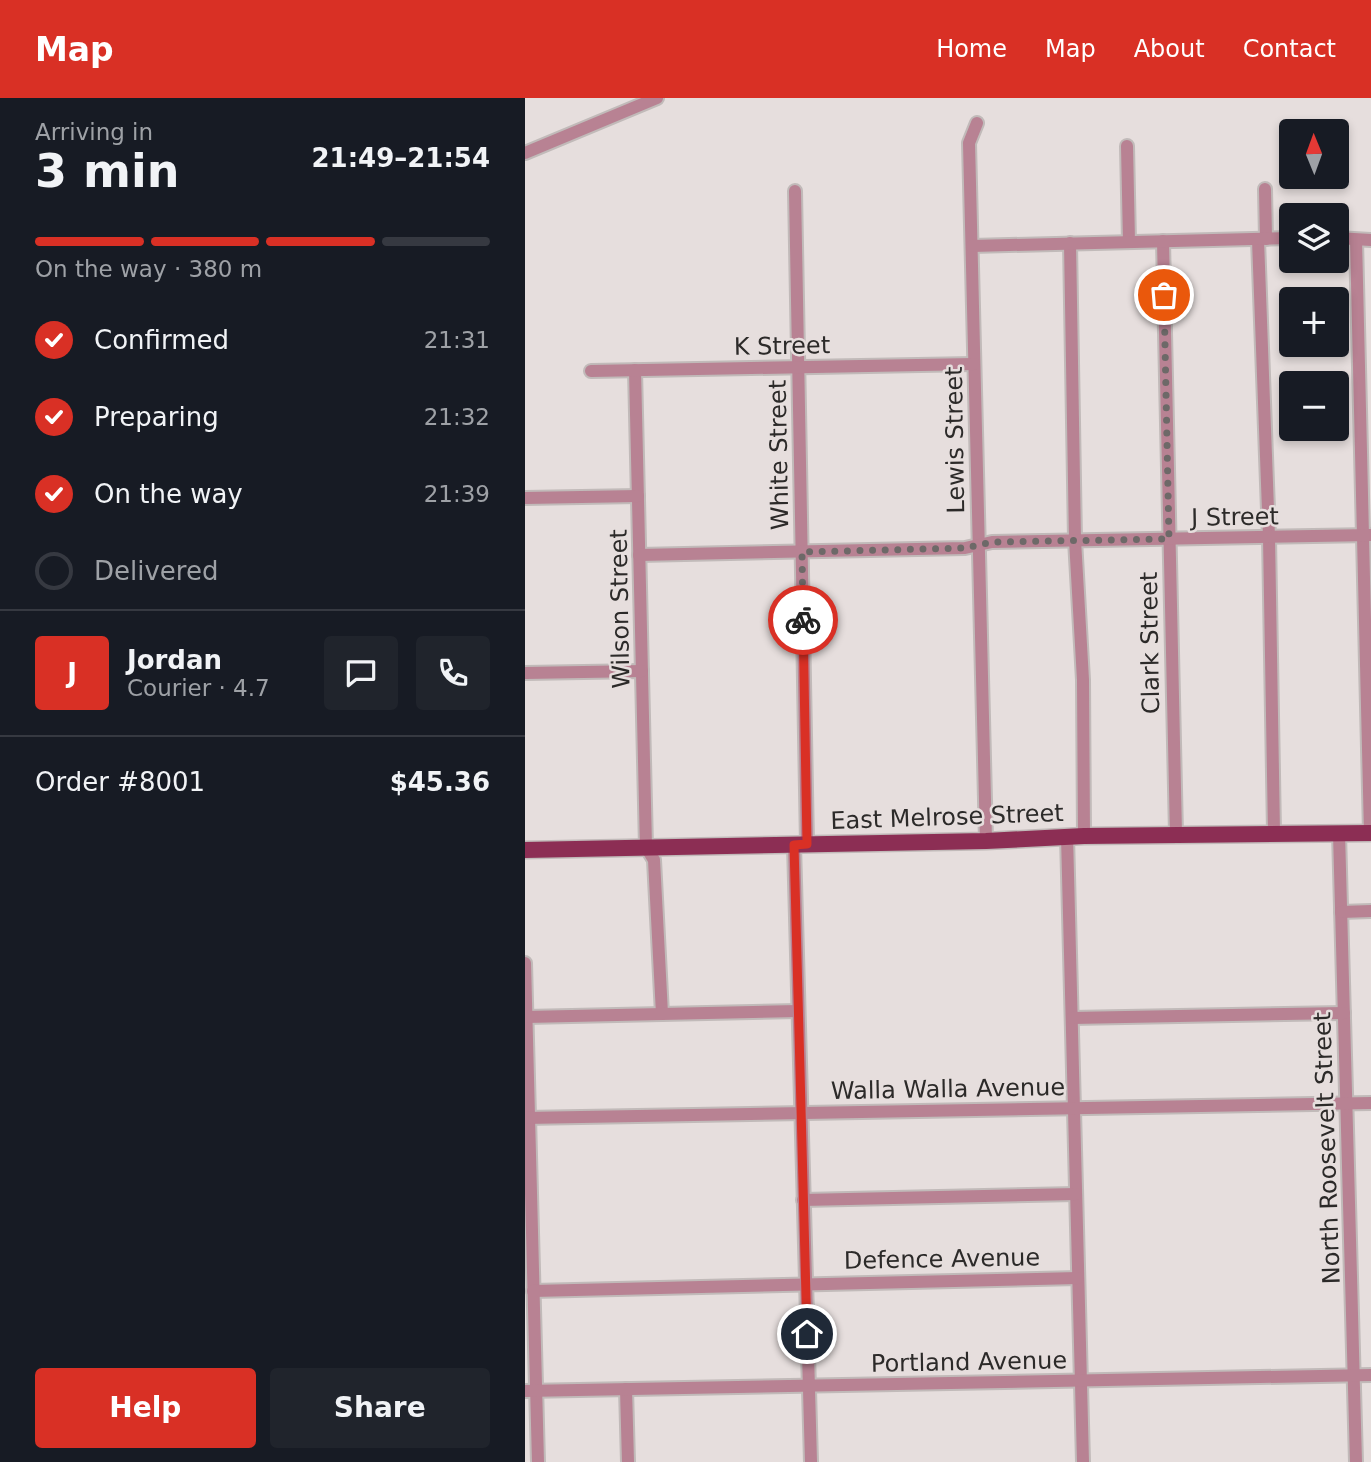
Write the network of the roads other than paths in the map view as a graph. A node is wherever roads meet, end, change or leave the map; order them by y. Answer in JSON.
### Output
{"nodes":[{"id":1,"x":657,"y":98,"type":"edge"},
{"id":2,"x":977,"y":123,"type":"dead end"},
{"id":3,"x":1126,"y":146,"type":"dead end"},
{"id":4,"x":525,"y":153,"type":"edge"},
{"id":5,"x":1265,"y":189,"type":"dead end"},
{"id":6,"x":795,"y":191,"type":"dead end"},
{"id":7,"x":1279,"y":238,"type":"edge"},
{"id":8,"x":1262,"y":239,"type":"junction"},
{"id":9,"x":1349,"y":239,"type":"edge"},
{"id":10,"x":1356,"y":240,"type":"junction"},
{"id":11,"x":1371,"y":240,"type":"edge"},
{"id":12,"x":1163,"y":241,"type":"junction"},
{"id":13,"x":1129,"y":242,"type":"junction"},
{"id":14,"x":1070,"y":243,"type":"junction"},
{"id":15,"x":972,"y":246,"type":"junction"},
{"id":16,"x":974,"y":364,"type":"junction"},
{"id":17,"x":798,"y":367,"type":"junction"},
{"id":18,"x":635,"y":370,"type":"junction"},
{"id":19,"x":591,"y":371,"type":"dead end"},
{"id":20,"x":638,"y":496,"type":"junction"},
{"id":21,"x":525,"y":498,"type":"edge"},
{"id":22,"x":1367,"y":535,"type":"edge"},
{"id":23,"x":1269,"y":537,"type":"junction"},
{"id":24,"x":1169,"y":539,"type":"junction"},
{"id":25,"x":1075,"y":540,"type":"junction"},
{"id":26,"x":979,"y":545,"type":"junction"},
{"id":27,"x":802,"y":552,"type":"junction"},
{"id":28,"x":639,"y":555,"type":"junction"},
{"id":29,"x":642,"y":671,"type":"junction"},
{"id":30,"x":525,"y":673,"type":"edge"},
{"id":31,"x":1274,"y":833,"type":"junction"},
{"id":32,"x":1370,"y":833,"type":"edge"},
{"id":33,"x":1176,"y":834,"type":"junction"},
{"id":34,"x":1339,"y":834,"type":"junction"},
{"id":35,"x":1067,"y":836,"type":"junction"},
{"id":36,"x":1084,"y":836,"type":"junction"},
{"id":37,"x":986,"y":841,"type":"junction"},
{"id":38,"x":800,"y":845,"type":"junction"},
{"id":39,"x":646,"y":848,"type":"junction"},
{"id":40,"x":525,"y":850,"type":"edge"},
{"id":41,"x":1371,"y":911,"type":"edge"},
{"id":42,"x":1341,"y":912,"type":"junction"},
{"id":43,"x":525,"y":963,"type":"edge"},
{"id":44,"x":798,"y":1011,"type":"junction"},
{"id":45,"x":1344,"y":1013,"type":"junction"},
{"id":46,"x":662,"y":1014,"type":"junction"},
{"id":47,"x":526,"y":1017,"type":"edge"},
{"id":48,"x":1072,"y":1018,"type":"junction"},
{"id":49,"x":1347,"y":1103,"type":"junction"},
{"id":50,"x":1371,"y":1103,"type":"edge"},
{"id":51,"x":1074,"y":1108,"type":"junction"},
{"id":52,"x":801,"y":1113,"type":"junction"},
{"id":53,"x":527,"y":1118,"type":"edge"},
{"id":54,"x":1076,"y":1194,"type":"junction"},
{"id":55,"x":803,"y":1200,"type":"junction"},
{"id":56,"x":1078,"y":1278,"type":"junction"},
{"id":57,"x":806,"y":1283,"type":"junction"},
{"id":58,"x":531,"y":1298,"type":"edge"},
{"id":59,"x":1354,"y":1375,"type":"junction"},
{"id":60,"x":1371,"y":1375,"type":"edge"},
{"id":61,"x":1081,"y":1380,"type":"junction"},
{"id":62,"x":809,"y":1386,"type":"junction"},
{"id":63,"x":626,"y":1389,"type":"junction"},
{"id":64,"x":531,"y":1391,"type":"edge"},
{"id":65,"x":538,"y":1462,"type":"edge"},
{"id":66,"x":628,"y":1462,"type":"edge"},
{"id":67,"x":811,"y":1462,"type":"edge"},
{"id":68,"x":1083,"y":1462,"type":"edge"},
{"id":69,"x":1356,"y":1462,"type":"edge"}],
"edges":[{"from":1,"to":4,"type":"street"},
{"from":2,"to":15,"type":"street","name":"Lewis Street"},
{"from":3,"to":13,"type":"street"},
{"from":5,"to":8,"type":"street"},
{"from":6,"to":17,"type":"street","name":"White Street"},
{"from":7,"to":8,"type":"street"},
{"from":8,"to":12,"type":"street"},
{"from":8,"to":23,"type":"street"},
{"from":9,"to":10,"type":"street"},
{"from":10,"to":11,"type":"street"},
{"from":10,"to":22,"type":"street"},
{"from":12,"to":13,"type":"street"},
{"from":12,"to":24,"type":"street","name":"Clark Street"},
{"from":13,"to":14,"type":"street"},
{"from":14,"to":15,"type":"street"},
{"from":14,"to":25,"type":"street"},
{"from":15,"to":16,"type":"street","name":"Lewis Street"},
{"from":16,"to":17,"type":"street","name":"K Street"},
{"from":16,"to":26,"type":"street","name":"Lewis Street"},
{"from":17,"to":18,"type":"street","name":"K Street"},
{"from":17,"to":27,"type":"street","name":"White Street"},
{"from":18,"to":19,"type":"street","name":"K Street"},
{"from":18,"to":20,"type":"street","name":"Wilson Street"},
{"from":20,"to":21,"type":"street"},
{"from":20,"to":28,"type":"street","name":"Wilson Street"},
{"from":22,"to":23,"type":"street","name":"J Street"},
{"from":22,"to":32,"type":"street"},
{"from":23,"to":24,"type":"street","name":"J Street"},
{"from":23,"to":31,"type":"street"},
{"from":24,"to":25,"type":"street","name":"J Street"},
{"from":24,"to":33,"type":"street","name":"Clark Street"},
{"from":25,"to":26,"type":"street","name":"J Street"},
{"from":25,"to":36,"type":"street"},
{"from":26,"to":27,"type":"street","name":"J Street"},
{"from":26,"to":37,"type":"street","name":"Lewis Street"},
{"from":27,"to":28,"type":"street","name":"J Street"},
{"from":27,"to":38,"type":"street","name":"White Street"},
{"from":28,"to":29,"type":"street","name":"Wilson Street"},
{"from":29,"to":30,"type":"street"},
{"from":29,"to":39,"type":"street","name":"Wilson Street"},
{"from":31,"to":33,"type":"main road","name":"East Melrose Street"},
{"from":31,"to":34,"type":"main road","name":"East Melrose Street"},
{"from":32,"to":34,"type":"main road","name":"East Melrose Street"},
{"from":33,"to":36,"type":"main road","name":"East Melrose Street"},
{"from":34,"to":42,"type":"street","name":"North Roosevelt Street"},
{"from":35,"to":36,"type":"main road","name":"East Melrose Street"},
{"from":35,"to":37,"type":"main road","name":"East Melrose Street"},
{"from":35,"to":48,"type":"street"},
{"from":37,"to":38,"type":"main road","name":"East Melrose Street"},
{"from":38,"to":39,"type":"main road","name":"East Melrose Street"},
{"from":38,"to":44,"type":"street","name":"White Street"},
{"from":39,"to":40,"type":"main road","name":"East Melrose Street"},
{"from":39,"to":46,"type":"street","name":"Wilson Street"},
{"from":41,"to":42,"type":"street"},
{"from":42,"to":45,"type":"street","name":"North Roosevelt Street"},
{"from":43,"to":47,"type":"street"},
{"from":44,"to":46,"type":"street"},
{"from":44,"to":52,"type":"street","name":"White Street"},
{"from":45,"to":48,"type":"street"},
{"from":45,"to":49,"type":"street","name":"North Roosevelt Street"},
{"from":46,"to":47,"type":"street"},
{"from":47,"to":53,"type":"street"},
{"from":48,"to":51,"type":"street"},
{"from":49,"to":50,"type":"street","name":"Walla Walla Avenue"},
{"from":49,"to":51,"type":"street","name":"Walla Walla Avenue"},
{"from":49,"to":59,"type":"street","name":"North Roosevelt Street"},
{"from":51,"to":52,"type":"street","name":"Walla Walla Avenue"},
{"from":51,"to":54,"type":"street"},
{"from":52,"to":53,"type":"street","name":"Walla Walla Avenue"},
{"from":52,"to":55,"type":"street","name":"White Street"},
{"from":53,"to":58,"type":"street"},
{"from":54,"to":55,"type":"street"},
{"from":54,"to":56,"type":"street"},
{"from":55,"to":57,"type":"street","name":"White Street"},
{"from":56,"to":57,"type":"street","name":"Defence Avenue"},
{"from":56,"to":61,"type":"street"},
{"from":57,"to":58,"type":"street","name":"Defence Avenue"},
{"from":57,"to":62,"type":"street","name":"White Street"},
{"from":58,"to":64,"type":"street"},
{"from":59,"to":60,"type":"street","name":"Portland Avenue"},
{"from":59,"to":61,"type":"street","name":"Portland Avenue"},
{"from":59,"to":69,"type":"street","name":"North Roosevelt Street"},
{"from":61,"to":62,"type":"street","name":"Portland Avenue"},
{"from":61,"to":68,"type":"street"},
{"from":62,"to":63,"type":"street","name":"Portland Avenue"},
{"from":62,"to":67,"type":"street","name":"White Street"},
{"from":63,"to":64,"type":"street","name":"Portland Avenue"},
{"from":63,"to":66,"type":"street"},
{"from":64,"to":65,"type":"street"}]}
